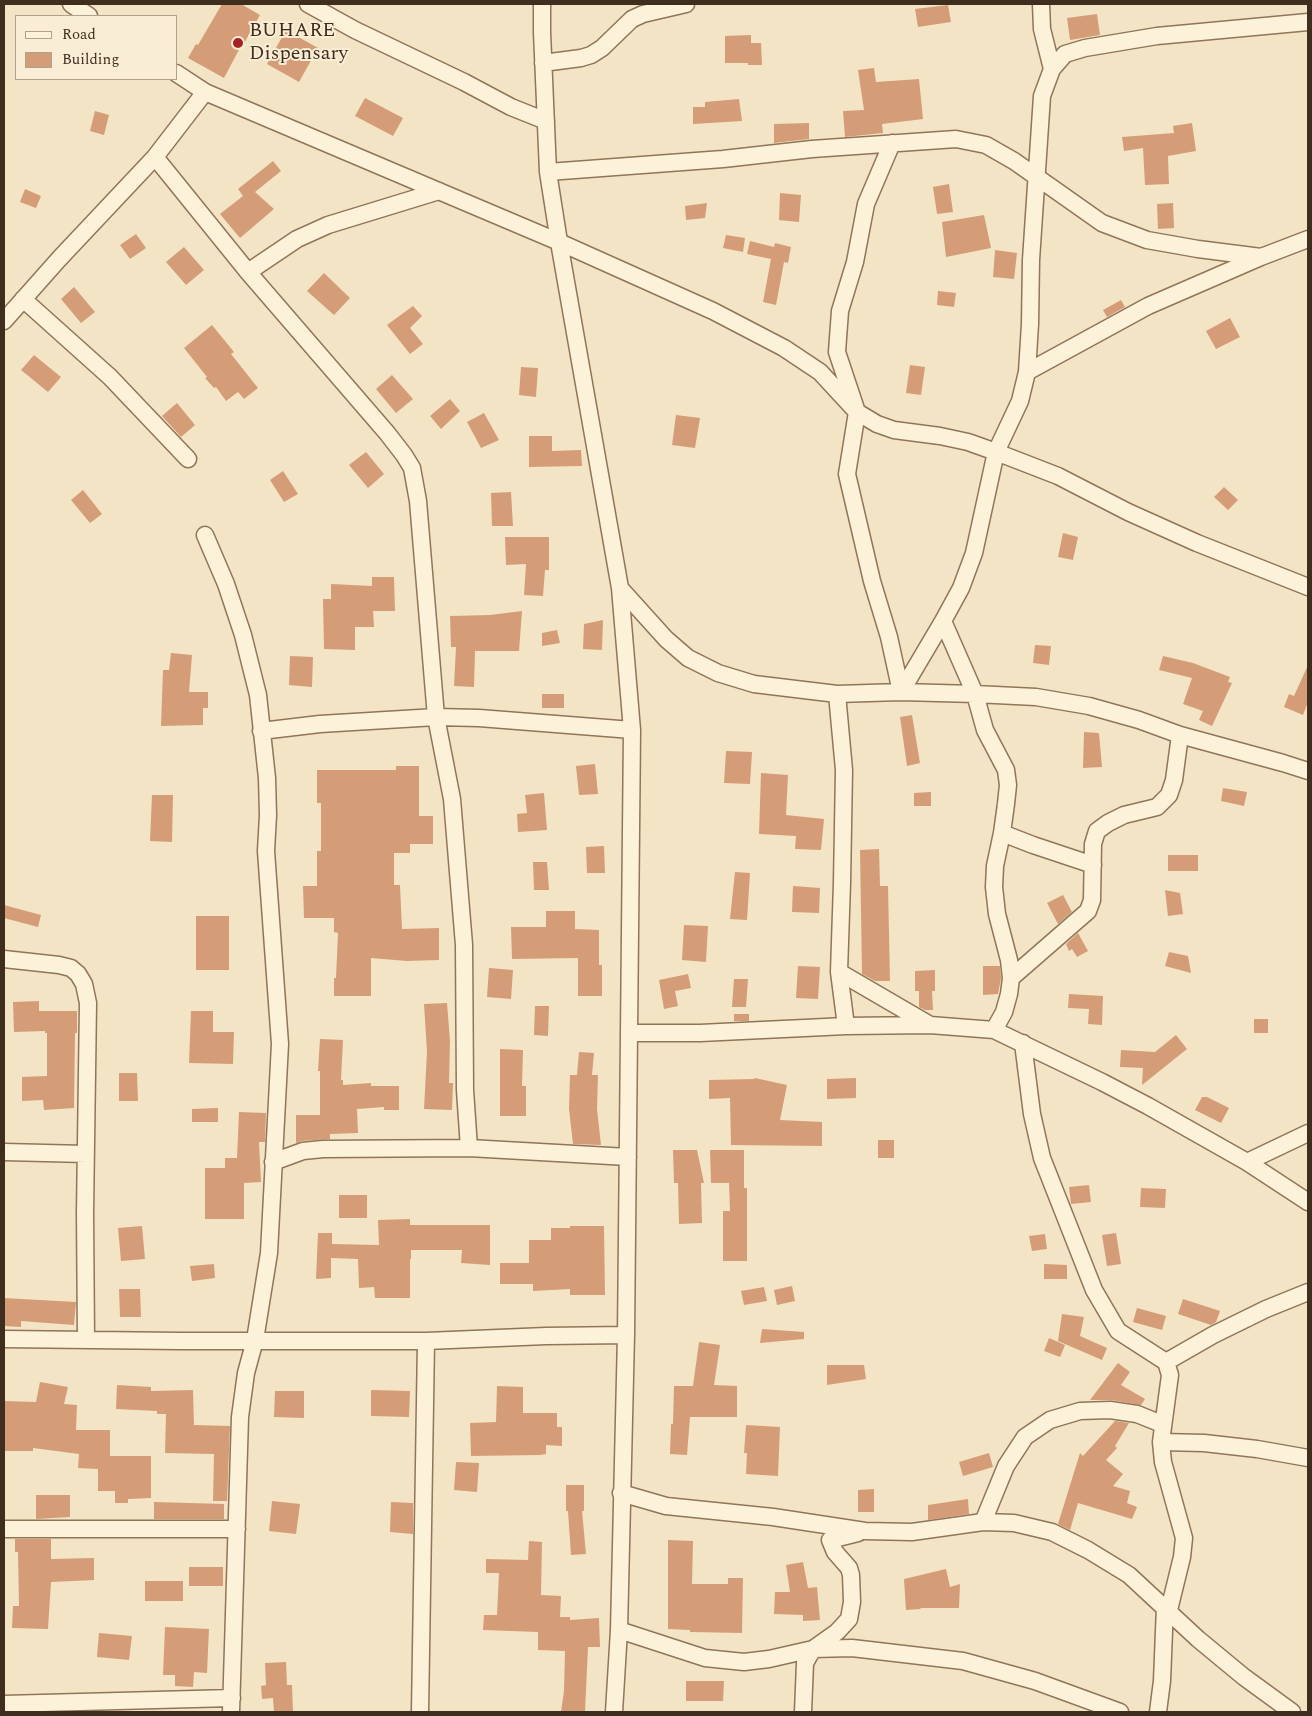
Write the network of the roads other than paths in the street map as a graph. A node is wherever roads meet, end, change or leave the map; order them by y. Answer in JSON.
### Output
{"nodes":[{"id":1,"x":71,"y":4,"type":"edge"},
{"id":2,"x":308,"y":4,"type":"edge"},
{"id":3,"x":542,"y":4,"type":"edge"},
{"id":4,"x":686,"y":4,"type":"edge"},
{"id":5,"x":1041,"y":4,"type":"edge"},
{"id":6,"x":88,"y":15,"type":"edge"},
{"id":7,"x":1308,"y":22,"type":"edge"},
{"id":8,"x":543,"y":63,"type":"junction"},
{"id":9,"x":1052,"y":69,"type":"junction"},
{"id":10,"x":178,"y":74,"type":"edge"},
{"id":11,"x":205,"y":92,"type":"junction"},
{"id":12,"x":546,"y":121,"type":"junction"},
{"id":13,"x":892,"y":143,"type":"junction"},
{"id":14,"x":155,"y":157,"type":"junction"},
{"id":15,"x":548,"y":172,"type":"junction"},
{"id":16,"x":1037,"y":178,"type":"junction"},
{"id":17,"x":439,"y":191,"type":"junction"},
{"id":18,"x":1308,"y":239,"type":"edge"},
{"id":19,"x":559,"y":242,"type":"junction"},
{"id":20,"x":1262,"y":257,"type":"junction"},
{"id":21,"x":248,"y":272,"type":"junction"},
{"id":22,"x":24,"y":299,"type":"junction"},
{"id":23,"x":4,"y":321,"type":"edge"},
{"id":24,"x":1027,"y":372,"type":"junction"},
{"id":25,"x":857,"y":412,"type":"junction"},
{"id":26,"x":996,"y":452,"type":"junction"},
{"id":27,"x":188,"y":459,"type":"dead end"},
{"id":28,"x":205,"y":535,"type":"dead end"},
{"id":29,"x":1308,"y":587,"type":"edge"},
{"id":30,"x":620,"y":588,"type":"junction"},
{"id":31,"x":943,"y":622,"type":"junction"},
{"id":32,"x":901,"y":692,"type":"junction"},
{"id":33,"x":837,"y":694,"type":"junction"},
{"id":34,"x":975,"y":694,"type":"junction"},
{"id":35,"x":436,"y":717,"type":"junction"},
{"id":36,"x":632,"y":730,"type":"junction"},
{"id":37,"x":261,"y":731,"type":"junction"},
{"id":38,"x":1180,"y":735,"type":"junction"},
{"id":39,"x":1308,"y":771,"type":"edge"},
{"id":40,"x":1002,"y":833,"type":"junction"},
{"id":41,"x":1093,"y":865,"type":"junction"},
{"id":42,"x":4,"y":959,"type":"edge"},
{"id":43,"x":839,"y":972,"type":"junction"},
{"id":44,"x":1011,"y":978,"type":"junction"},
{"id":45,"x":930,"y":1025,"type":"junction"},
{"id":46,"x":846,"y":1026,"type":"junction"},
{"id":47,"x":994,"y":1030,"type":"junction"},
{"id":48,"x":629,"y":1033,"type":"junction"},
{"id":49,"x":1023,"y":1043,"type":"junction"},
{"id":50,"x":1308,"y":1134,"type":"edge"},
{"id":51,"x":469,"y":1148,"type":"junction"},
{"id":52,"x":4,"y":1152,"type":"edge"},
{"id":53,"x":86,"y":1154,"type":"junction"},
{"id":54,"x":628,"y":1157,"type":"junction"},
{"id":55,"x":273,"y":1162,"type":"junction"},
{"id":56,"x":1246,"y":1162,"type":"junction"},
{"id":57,"x":1308,"y":1202,"type":"edge"},
{"id":58,"x":1308,"y":1292,"type":"edge"},
{"id":59,"x":626,"y":1335,"type":"junction"},
{"id":60,"x":4,"y":1339,"type":"edge"},
{"id":61,"x":86,"y":1340,"type":"junction"},
{"id":62,"x":255,"y":1340,"type":"junction"},
{"id":63,"x":426,"y":1341,"type":"junction"},
{"id":64,"x":1166,"y":1362,"type":"junction"},
{"id":65,"x":1162,"y":1424,"type":"junction"},
{"id":66,"x":1161,"y":1442,"type":"junction"},
{"id":67,"x":1308,"y":1458,"type":"edge"},
{"id":68,"x":622,"y":1494,"type":"junction"},
{"id":69,"x":983,"y":1522,"type":"junction"},
{"id":70,"x":4,"y":1528,"type":"edge"},
{"id":71,"x":236,"y":1529,"type":"junction"},
{"id":72,"x":865,"y":1531,"type":"junction"},
{"id":73,"x":1167,"y":1609,"type":"junction"},
{"id":74,"x":619,"y":1630,"type":"junction"},
{"id":75,"x":814,"y":1649,"type":"junction"},
{"id":76,"x":4,"y":1704,"type":"edge"},
{"id":77,"x":231,"y":1705,"type":"edge"},
{"id":78,"x":420,"y":1712,"type":"edge"},
{"id":79,"x":614,"y":1712,"type":"edge"},
{"id":80,"x":803,"y":1712,"type":"edge"},
{"id":81,"x":1120,"y":1712,"type":"edge"},
{"id":82,"x":1158,"y":1712,"type":"edge"},
{"id":83,"x":1292,"y":1712,"type":"edge"}],
"edges":[{"from":1,"to":6,"type":"street"},
{"from":2,"to":12,"type":"street"},
{"from":3,"to":8,"type":"street"},
{"from":4,"to":8,"type":"street"},
{"from":5,"to":9,"type":"street"},
{"from":7,"to":9,"type":"street"},
{"from":8,"to":12,"type":"street"},
{"from":9,"to":16,"type":"street"},
{"from":10,"to":11,"type":"street"},
{"from":11,"to":14,"type":"street"},
{"from":11,"to":17,"type":"street"},
{"from":12,"to":15,"type":"street"},
{"from":13,"to":15,"type":"street"},
{"from":13,"to":16,"type":"street"},
{"from":13,"to":25,"type":"street"},
{"from":14,"to":21,"type":"street"},
{"from":14,"to":22,"type":"street"},
{"from":15,"to":19,"type":"street"},
{"from":16,"to":20,"type":"street"},
{"from":16,"to":24,"type":"street"},
{"from":17,"to":19,"type":"street"},
{"from":17,"to":21,"type":"street"},
{"from":18,"to":20,"type":"street"},
{"from":19,"to":25,"type":"street"},
{"from":19,"to":30,"type":"street"},
{"from":20,"to":24,"type":"street"},
{"from":21,"to":35,"type":"street"},
{"from":22,"to":23,"type":"street"},
{"from":22,"to":27,"type":"street"},
{"from":24,"to":26,"type":"street"},
{"from":25,"to":26,"type":"street"},
{"from":25,"to":32,"type":"street"},
{"from":26,"to":29,"type":"street"},
{"from":26,"to":31,"type":"street"},
{"from":28,"to":37,"type":"street"},
{"from":30,"to":33,"type":"street"},
{"from":30,"to":36,"type":"street"},
{"from":31,"to":32,"type":"street"},
{"from":31,"to":34,"type":"street"},
{"from":32,"to":33,"type":"street"},
{"from":32,"to":34,"type":"street"},
{"from":33,"to":43,"type":"street"},
{"from":34,"to":38,"type":"street"},
{"from":34,"to":40,"type":"street"},
{"from":35,"to":36,"type":"street"},
{"from":35,"to":37,"type":"street"},
{"from":35,"to":51,"type":"street"},
{"from":36,"to":48,"type":"street"},
{"from":37,"to":55,"type":"street"},
{"from":38,"to":39,"type":"street"},
{"from":38,"to":41,"type":"street"},
{"from":40,"to":41,"type":"street"},
{"from":40,"to":44,"type":"street"},
{"from":41,"to":44,"type":"street"},
{"from":42,"to":53,"type":"street"},
{"from":43,"to":45,"type":"street"},
{"from":43,"to":46,"type":"street"},
{"from":44,"to":47,"type":"street"},
{"from":45,"to":46,"type":"street"},
{"from":45,"to":47,"type":"street"},
{"from":46,"to":48,"type":"street"},
{"from":47,"to":49,"type":"street"},
{"from":48,"to":54,"type":"street"},
{"from":49,"to":56,"type":"street"},
{"from":49,"to":64,"type":"street"},
{"from":50,"to":56,"type":"street"},
{"from":51,"to":54,"type":"street"},
{"from":51,"to":55,"type":"street"},
{"from":52,"to":53,"type":"street"},
{"from":53,"to":61,"type":"street"},
{"from":54,"to":59,"type":"street"},
{"from":55,"to":62,"type":"street"},
{"from":56,"to":57,"type":"street"},
{"from":58,"to":64,"type":"street"},
{"from":59,"to":63,"type":"street"},
{"from":59,"to":68,"type":"street"},
{"from":60,"to":61,"type":"street"},
{"from":61,"to":62,"type":"street"},
{"from":62,"to":63,"type":"street"},
{"from":62,"to":71,"type":"street"},
{"from":63,"to":78,"type":"street"},
{"from":64,"to":65,"type":"street"},
{"from":65,"to":66,"type":"street"},
{"from":65,"to":69,"type":"street"},
{"from":66,"to":67,"type":"street"},
{"from":66,"to":73,"type":"street"},
{"from":68,"to":72,"type":"street"},
{"from":68,"to":74,"type":"street"},
{"from":69,"to":72,"type":"street"},
{"from":69,"to":73,"type":"street"},
{"from":70,"to":71,"type":"street"},
{"from":71,"to":77,"type":"street"},
{"from":72,"to":75,"type":"street"},
{"from":73,"to":82,"type":"street"},
{"from":73,"to":83,"type":"street"},
{"from":74,"to":75,"type":"street"},
{"from":74,"to":79,"type":"street"},
{"from":75,"to":80,"type":"street"},
{"from":75,"to":81,"type":"street"},
{"from":76,"to":77,"type":"street"}]}
